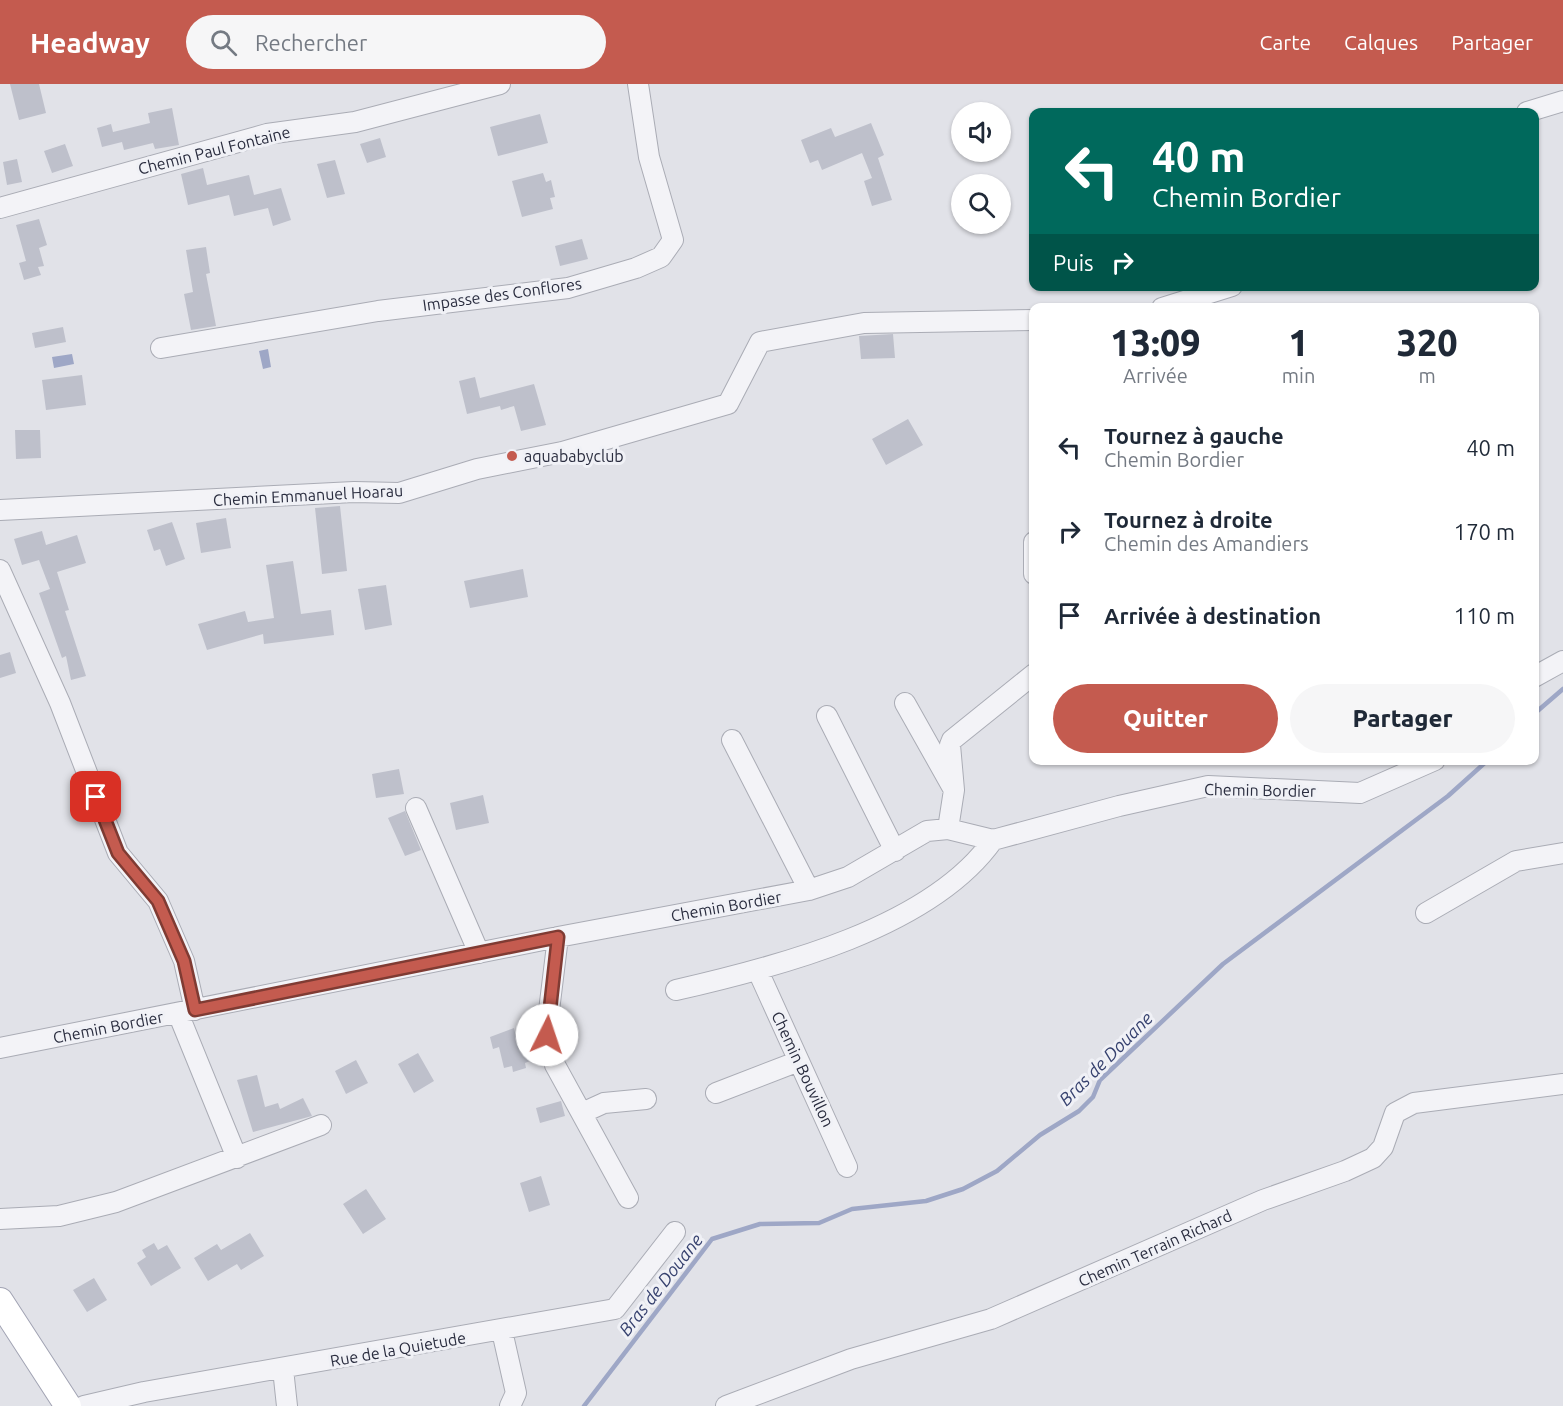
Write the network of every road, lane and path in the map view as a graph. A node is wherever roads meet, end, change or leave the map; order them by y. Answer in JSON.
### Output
{"nodes":[{"id":1,"x":500,"y":84,"type":"edge"},
{"id":2,"x":638,"y":84,"type":"edge"},
{"id":3,"x":1563,"y":101,"type":"edge"},
{"id":4,"x":1539,"y":108,"type":"edge"},
{"id":5,"x":0,"y":208,"type":"edge"},
{"id":6,"x":1216,"y":291,"type":"edge"},
{"id":7,"x":1178,"y":303,"type":"edge"},
{"id":8,"x":1029,"y":320,"type":"edge"},
{"id":9,"x":161,"y":348,"type":"dead end"},
{"id":10,"x":0,"y":510,"type":"edge"},
{"id":11,"x":0,"y":570,"type":"edge"},
{"id":12,"x":1563,"y":661,"type":"edge"},
{"id":13,"x":1539,"y":674,"type":"edge"},
{"id":14,"x":1029,"y":678,"type":"edge"},
{"id":15,"x":905,"y":703,"type":"dead end"},
{"id":16,"x":826,"y":716,"type":"dead end"},
{"id":17,"x":732,"y":740,"type":"dead end"},
{"id":18,"x":1423,"y":765,"type":"edge"},
{"id":19,"x":954,"y":790,"type":"junction"},
{"id":20,"x":416,"y":808,"type":"dead end"},
{"id":21,"x":948,"y":829,"type":"junction"},
{"id":22,"x":993,"y":840,"type":"junction"},
{"id":23,"x":895,"y":850,"type":"junction"},
{"id":24,"x":1563,"y":853,"type":"edge"},
{"id":25,"x":809,"y":890,"type":"junction"},
{"id":26,"x":1426,"y":913,"type":"dead end"},
{"id":27,"x":558,"y":937,"type":"junction"},
{"id":28,"x":479,"y":953,"type":"junction"},
{"id":29,"x":758,"y":971,"type":"junction"},
{"id":30,"x":676,"y":990,"type":"dead end"},
{"id":31,"x":186,"y":1012,"type":"junction"},
{"id":32,"x":0,"y":1048,"type":"edge"},
{"id":33,"x":799,"y":1061,"type":"junction"},
{"id":34,"x":1563,"y":1084,"type":"edge"},
{"id":35,"x":716,"y":1093,"type":"dead end"},
{"id":36,"x":646,"y":1099,"type":"dead end"},
{"id":37,"x":582,"y":1113,"type":"junction"},
{"id":38,"x":321,"y":1125,"type":"dead end"},
{"id":39,"x":237,"y":1158,"type":"junction"},
{"id":40,"x":848,"y":1167,"type":"dead end"},
{"id":41,"x":628,"y":1198,"type":"dead end"},
{"id":42,"x":0,"y":1219,"type":"edge"},
{"id":43,"x":675,"y":1232,"type":"dead end"},
{"id":44,"x":0,"y":1301,"type":"edge"},
{"id":45,"x":502,"y":1331,"type":"junction"},
{"id":46,"x":283,"y":1369,"type":"junction"},
{"id":47,"x":146,"y":1399,"type":"edge"},
{"id":48,"x":750,"y":1402,"type":"edge"},
{"id":49,"x":68,"y":1406,"type":"edge"},
{"id":50,"x":84,"y":1406,"type":"edge"},
{"id":51,"x":287,"y":1406,"type":"edge"},
{"id":52,"x":510,"y":1406,"type":"edge"},
{"id":53,"x":726,"y":1406,"type":"edge"}],
"edges":[{"from":1,"to":5,"type":"street","name":"Chemin Paul Fontaine"},
{"from":2,"to":9,"type":"street","name":"Impasse des Conflores"},
{"from":3,"to":4,"type":"street"},
{"from":6,"to":7,"type":"street"},
{"from":8,"to":10,"type":"street","name":"Chemin Emmanuel Hoarau"},
{"from":11,"to":31,"type":"street"},
{"from":12,"to":13,"type":"street"},
{"from":14,"to":19,"type":"street"},
{"from":15,"to":19,"type":"street"},
{"from":16,"to":23,"type":"street"},
{"from":17,"to":25,"type":"street"},
{"from":18,"to":22,"type":"street","name":"Chemin Bordier"},
{"from":19,"to":21,"type":"street"},
{"from":20,"to":28,"type":"street"},
{"from":21,"to":22,"type":"street","name":"Chemin Bordier"},
{"from":21,"to":23,"type":"street","name":"Chemin Bordier"},
{"from":22,"to":29,"type":"street"},
{"from":23,"to":25,"type":"street","name":"Chemin Bordier"},
{"from":24,"to":26,"type":"street"},
{"from":25,"to":27,"type":"street","name":"Chemin Bordier"},
{"from":27,"to":28,"type":"street","name":"Chemin Bordier"},
{"from":27,"to":37,"type":"street"},
{"from":28,"to":31,"type":"street","name":"Chemin Bordier"},
{"from":29,"to":30,"type":"street"},
{"from":29,"to":33,"type":"street","name":"Chemin Bouvillon"},
{"from":31,"to":32,"type":"street","name":"Chemin Bordier"},
{"from":31,"to":39,"type":"street"},
{"from":33,"to":35,"type":"street"},
{"from":33,"to":40,"type":"street","name":"Chemin Bouvillon"},
{"from":34,"to":48,"type":"street","name":"Chemin Terrain Richard"},
{"from":36,"to":37,"type":"street"},
{"from":37,"to":41,"type":"street"},
{"from":38,"to":39,"type":"street"},
{"from":39,"to":42,"type":"street"},
{"from":43,"to":45,"type":"street","name":"Rue de la Quietude"},
{"from":44,"to":49,"type":"main road"},
{"from":45,"to":46,"type":"street","name":"Rue de la Quietude"},
{"from":45,"to":52,"type":"street"},
{"from":46,"to":47,"type":"street","name":"Rue de la Quietude"},
{"from":46,"to":51,"type":"street"},
{"from":47,"to":50,"type":"street","name":"Rue de la Quietude"},
{"from":48,"to":53,"type":"street","name":"Chemin Terrain Richard"}]}
